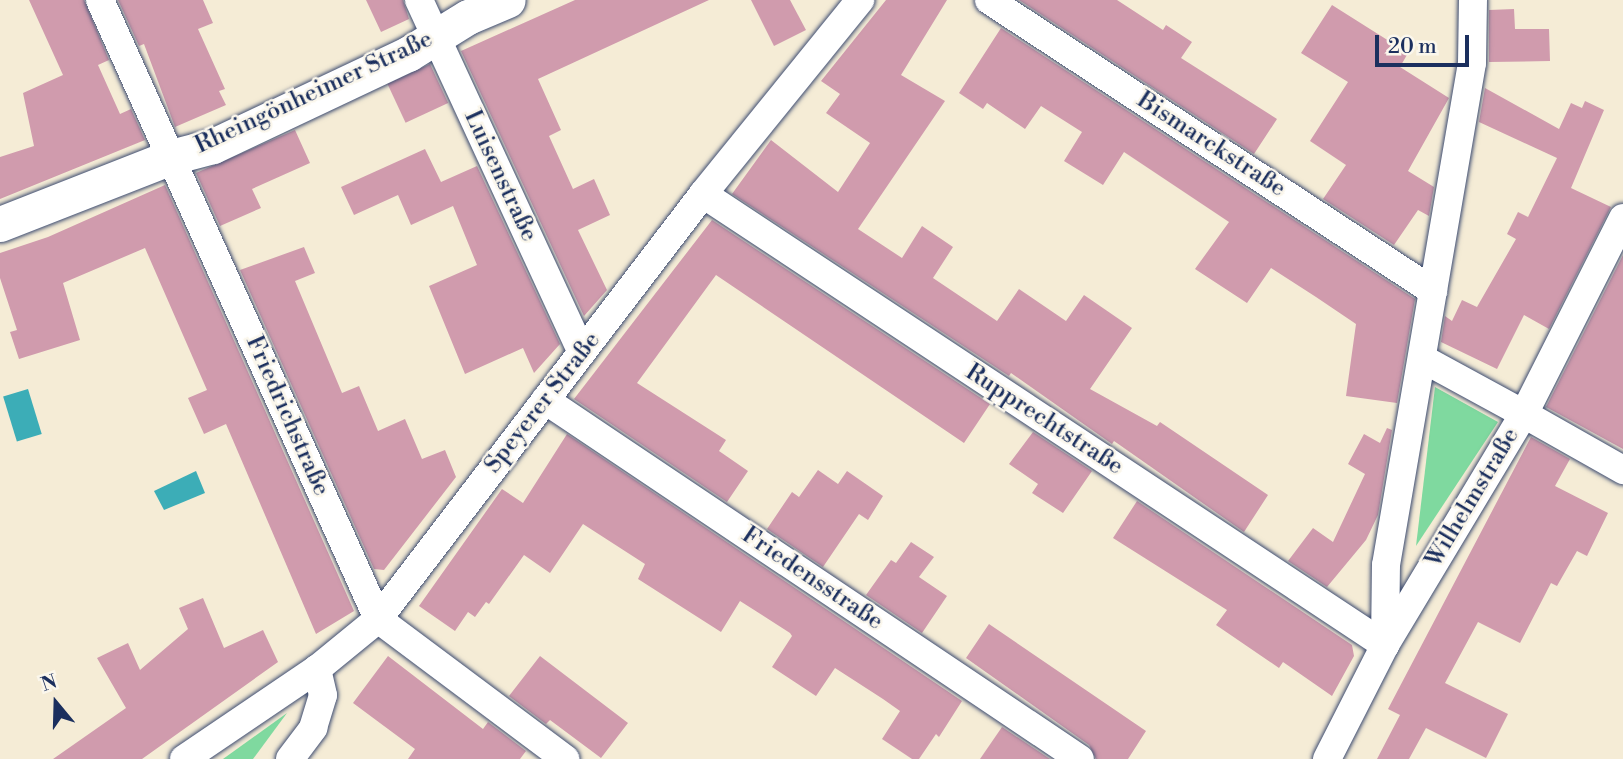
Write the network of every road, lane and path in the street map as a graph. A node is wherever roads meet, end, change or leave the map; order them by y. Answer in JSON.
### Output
{"nodes":[{"id":1,"x":100,"y":0,"type":"edge"},
{"id":2,"x":419,"y":0,"type":"edge"},
{"id":3,"x":508,"y":0,"type":"edge"},
{"id":4,"x":860,"y":0,"type":"edge"},
{"id":5,"x":989,"y":0,"type":"edge"},
{"id":6,"x":1473,"y":0,"type":"edge"},
{"id":7,"x":435,"y":38,"type":"junction"},
{"id":8,"x":171,"y":157,"type":"junction"},
{"id":9,"x":703,"y":194,"type":"junction"},
{"id":10,"x":1623,"y":218,"type":"edge"},
{"id":11,"x":0,"y":224,"type":"edge"},
{"id":12,"x":1433,"y":291,"type":"junction"},
{"id":13,"x":582,"y":352,"type":"junction"},
{"id":14,"x":1423,"y":359,"type":"junction"},
{"id":15,"x":545,"y":400,"type":"junction"},
{"id":16,"x":1524,"y":414,"type":"junction"},
{"id":17,"x":1623,"y":470,"type":"edge"},
{"id":18,"x":378,"y":620,"type":"junction"},
{"id":19,"x":1385,"y":645,"type":"junction"},
{"id":20,"x":317,"y":669,"type":"junction"},
{"id":21,"x":184,"y":759,"type":"edge"},
{"id":22,"x":290,"y":759,"type":"edge"},
{"id":23,"x":565,"y":759,"type":"edge"},
{"id":24,"x":1080,"y":759,"type":"edge"},
{"id":25,"x":1327,"y":759,"type":"edge"}],
"edges":[{"from":1,"to":8,"type":"street","name":"Friedrichstraße"},
{"from":2,"to":7,"type":"street","name":"Luisenstraße"},
{"from":3,"to":7,"type":"street","name":"Rheingönheimer Straße"},
{"from":4,"to":9,"type":"street","name":"Speyerer Straße"},
{"from":5,"to":12,"type":"street","name":"Bismarckstraße"},
{"from":6,"to":12,"type":"street","name":"Wilhelmstraße"},
{"from":7,"to":8,"type":"street","name":"Rheingönheimer Straße"},
{"from":7,"to":13,"type":"street","name":"Luisenstraße"},
{"from":8,"to":11,"type":"street","name":"Rheingönheimer Straße"},
{"from":8,"to":18,"type":"street","name":"Friedrichstraße"},
{"from":9,"to":13,"type":"street","name":"Speyerer Straße"},
{"from":9,"to":19,"type":"street","name":"Rupprechtstraße"},
{"from":10,"to":16,"type":"street"},
{"from":12,"to":14,"type":"street","name":"Wilhelmstraße"},
{"from":13,"to":15,"type":"street","name":"Speyerer Straße"},
{"from":14,"to":16,"type":"street","name":"Wilhelmstraße"},
{"from":14,"to":19,"type":"street","name":"Wilhelmstraße"},
{"from":15,"to":18,"type":"street","name":"Speyerer Straße"},
{"from":15,"to":24,"type":"street","name":"Friedensstraße"},
{"from":16,"to":17,"type":"street"},
{"from":16,"to":19,"type":"street","name":"Wilhelmstraße"},
{"from":18,"to":20,"type":"street","name":"Speyerer Straße"},
{"from":18,"to":23,"type":"street","name":"Friedrichstraße"},
{"from":19,"to":25,"type":"street","name":"Wilhelmstraße"},
{"from":20,"to":21,"type":"street","name":"Speyerer Straße"},
{"from":20,"to":22,"type":"street"}]}
